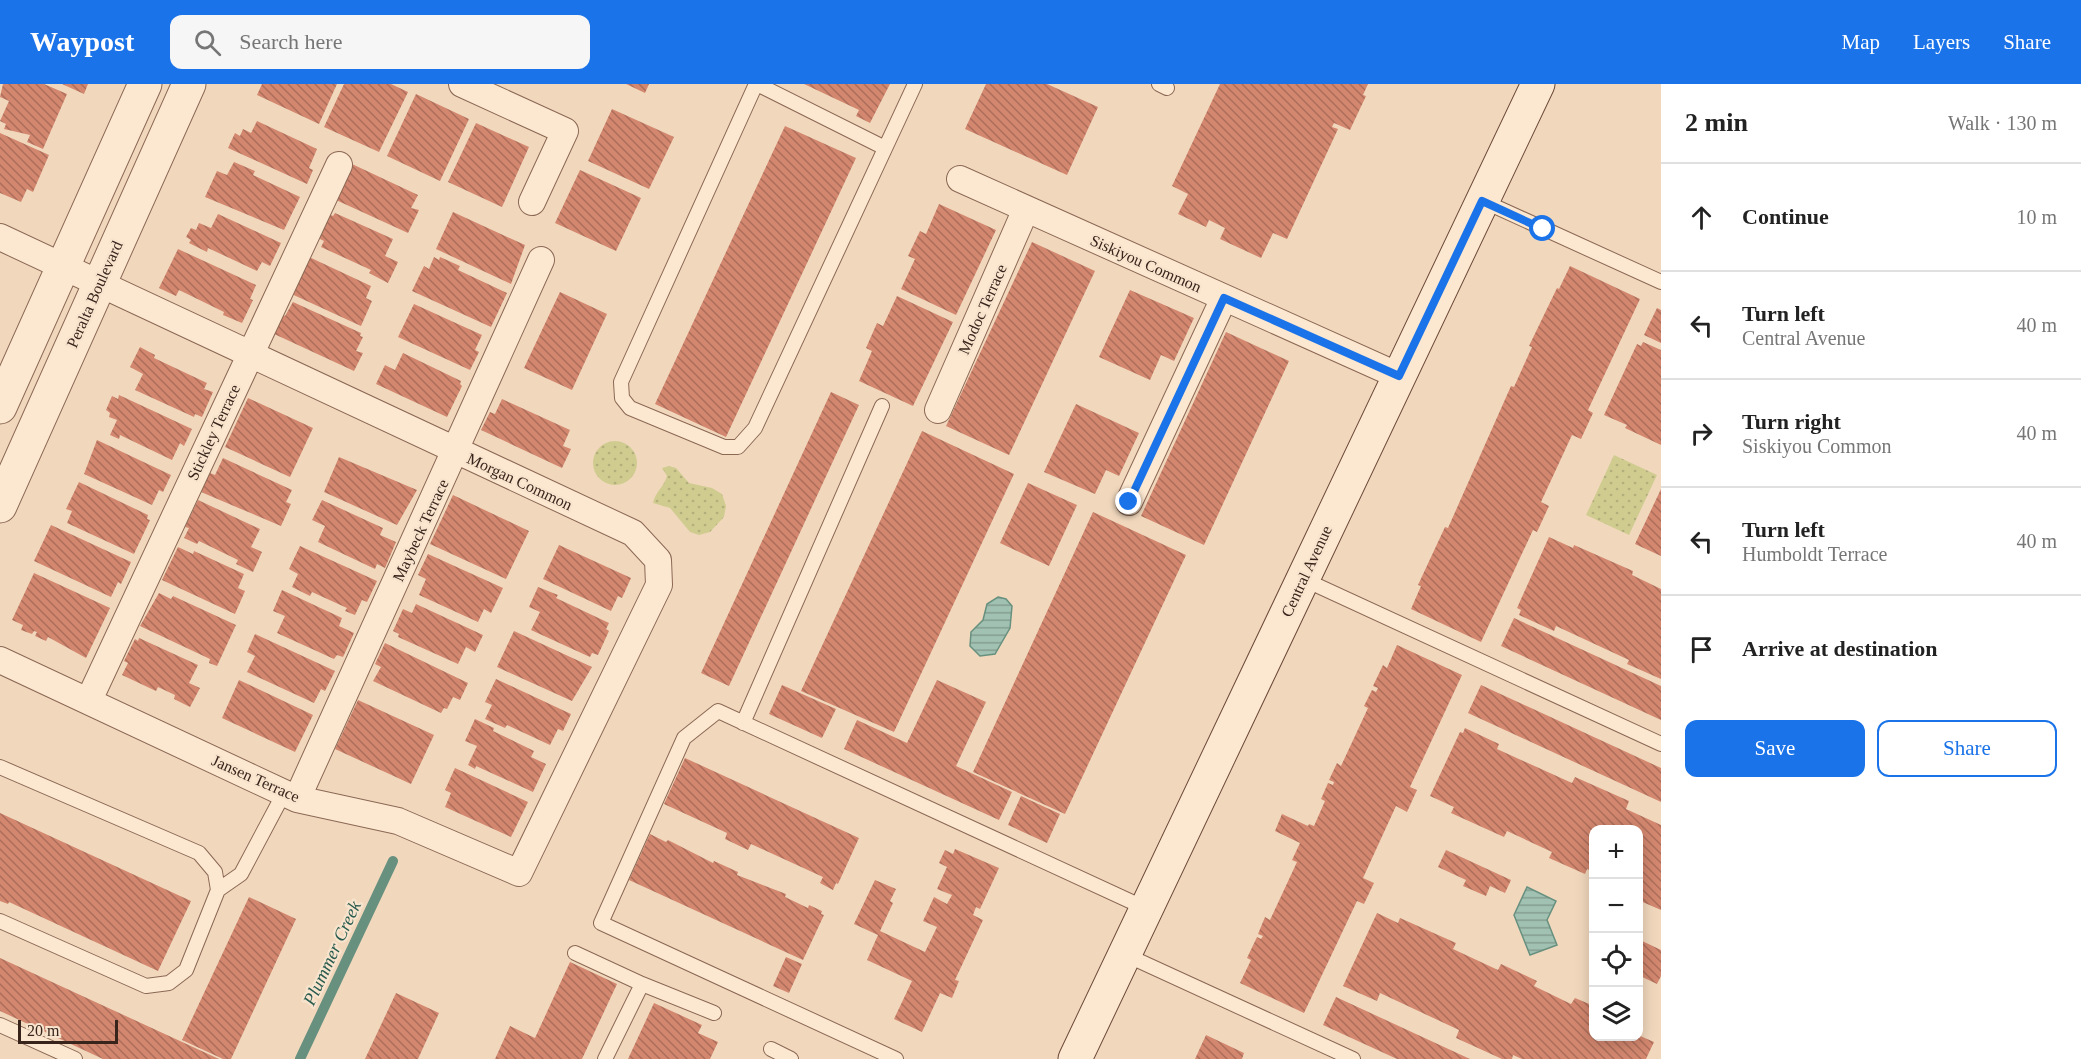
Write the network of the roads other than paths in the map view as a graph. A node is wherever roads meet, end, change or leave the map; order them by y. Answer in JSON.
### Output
{"nodes":[{"id":1,"x":145,"y":84,"type":"edge"},
{"id":2,"x":189,"y":84,"type":"edge"},
{"id":3,"x":462,"y":84,"type":"edge"},
{"id":4,"x":756,"y":84,"type":"edge"},
{"id":5,"x":915,"y":84,"type":"edge"},
{"id":6,"x":1538,"y":84,"type":"edge"},
{"id":7,"x":885,"y":148,"type":"junction"},
{"id":8,"x":339,"y":165,"type":"dead end"},
{"id":9,"x":960,"y":179,"type":"dead end"},
{"id":10,"x":1482,"y":201,"type":"junction"},
{"id":11,"x":532,"y":202,"type":"dead end"},
{"id":12,"x":1026,"y":209,"type":"junction"},
{"id":13,"x":0,"y":237,"type":"edge"},
{"id":14,"x":541,"y":260,"type":"dead end"},
{"id":15,"x":62,"y":267,"type":"junction"},
{"id":16,"x":1661,"y":282,"type":"edge"},
{"id":17,"x":98,"y":284,"type":"junction"},
{"id":18,"x":1224,"y":298,"type":"junction"},
{"id":19,"x":249,"y":356,"type":"junction"},
{"id":20,"x":1399,"y":376,"type":"junction"},
{"id":21,"x":882,"y":406,"type":"dead end"},
{"id":22,"x":0,"y":407,"type":"edge"},
{"id":23,"x":938,"y":410,"type":"dead end"},
{"id":24,"x":456,"y":450,"type":"junction"},
{"id":25,"x":1129,"y":502,"type":"dead end"},
{"id":26,"x":0,"y":506,"type":"edge"},
{"id":27,"x":1303,"y":578,"type":"junction"},
{"id":28,"x":2,"y":665,"type":"edge"},
{"id":29,"x":89,"y":700,"type":"junction"},
{"id":30,"x":743,"y":723,"type":"junction"},
{"id":31,"x":1661,"y":744,"type":"edge"},
{"id":32,"x":0,"y":768,"type":"edge"},
{"id":33,"x":291,"y":796,"type":"junction"},
{"id":34,"x":519,"y":873,"type":"joint"},
{"id":35,"x":218,"y":890,"type":"junction"},
{"id":36,"x":1145,"y":908,"type":"junction"},
{"id":37,"x":0,"y":921,"type":"edge"},
{"id":38,"x":575,"y":953,"type":"dead end"},
{"id":39,"x":1124,"y":954,"type":"junction"},
{"id":40,"x":642,"y":984,"type":"junction"},
{"id":41,"x":714,"y":1013,"type":"dead end"},
{"id":42,"x":0,"y":1025,"type":"edge"},
{"id":43,"x":771,"y":1049,"type":"dead end"},
{"id":44,"x":75,"y":1059,"type":"edge"},
{"id":45,"x":605,"y":1059,"type":"edge"},
{"id":46,"x":791,"y":1059,"type":"edge"},
{"id":47,"x":896,"y":1059,"type":"edge"},
{"id":48,"x":1075,"y":1059,"type":"edge"},
{"id":49,"x":1353,"y":1059,"type":"edge"}],
"edges":[{"from":1,"to":15,"type":"main road"},
{"from":2,"to":17,"type":"main road","name":"Peralta Boulevard"},
{"from":3,"to":11,"type":"street"},
{"from":4,"to":7,"type":"lane"},
{"from":4,"to":7,"type":"lane"},
{"from":5,"to":7,"type":"lane"},
{"from":6,"to":10,"type":"main road","name":"Central Avenue"},
{"from":8,"to":19,"type":"street","name":"Stickley Terrace"},
{"from":9,"to":12,"type":"street","name":"Siskiyou Common"},
{"from":10,"to":16,"type":"lane"},
{"from":10,"to":20,"type":"main road","name":"Central Avenue"},
{"from":12,"to":18,"type":"street","name":"Siskiyou Common"},
{"from":12,"to":23,"type":"street","name":"Modoc Terrace"},
{"from":13,"to":15,"type":"street","name":"Morgan Common"},
{"from":14,"to":24,"type":"street","name":"Maybeck Terrace"},
{"from":15,"to":17,"type":"street","name":"Morgan Common"},
{"from":15,"to":22,"type":"main road"},
{"from":17,"to":19,"type":"street","name":"Morgan Common"},
{"from":17,"to":26,"type":"main road","name":"Peralta Boulevard"},
{"from":18,"to":20,"type":"street","name":"Siskiyou Common"},
{"from":18,"to":25,"type":"street"},
{"from":19,"to":24,"type":"street","name":"Morgan Common"},
{"from":19,"to":29,"type":"street","name":"Stickley Terrace"},
{"from":20,"to":27,"type":"main road","name":"Central Avenue"},
{"from":21,"to":30,"type":"lane"},
{"from":24,"to":33,"type":"street","name":"Maybeck Terrace"},
{"from":24,"to":34,"type":"street","name":"Morgan Common"},
{"from":27,"to":31,"type":"lane"},
{"from":27,"to":36,"type":"main road","name":"Central Avenue"},
{"from":28,"to":29,"type":"street","name":"Jansen Terrace"},
{"from":29,"to":33,"type":"street","name":"Jansen Terrace"},
{"from":30,"to":36,"type":"lane"},
{"from":30,"to":47,"type":"lane"},
{"from":32,"to":35,"type":"lane"},
{"from":33,"to":34,"type":"street","name":"Jansen Terrace"},
{"from":33,"to":35,"type":"lane"},
{"from":35,"to":37,"type":"lane"},
{"from":36,"to":39,"type":"main road","name":"Central Avenue"},
{"from":38,"to":40,"type":"lane"},
{"from":39,"to":48,"type":"main road","name":"Central Avenue"},
{"from":39,"to":49,"type":"lane"},
{"from":40,"to":41,"type":"lane"},
{"from":40,"to":45,"type":"lane"},
{"from":42,"to":44,"type":"lane"},
{"from":43,"to":46,"type":"lane"}]}
